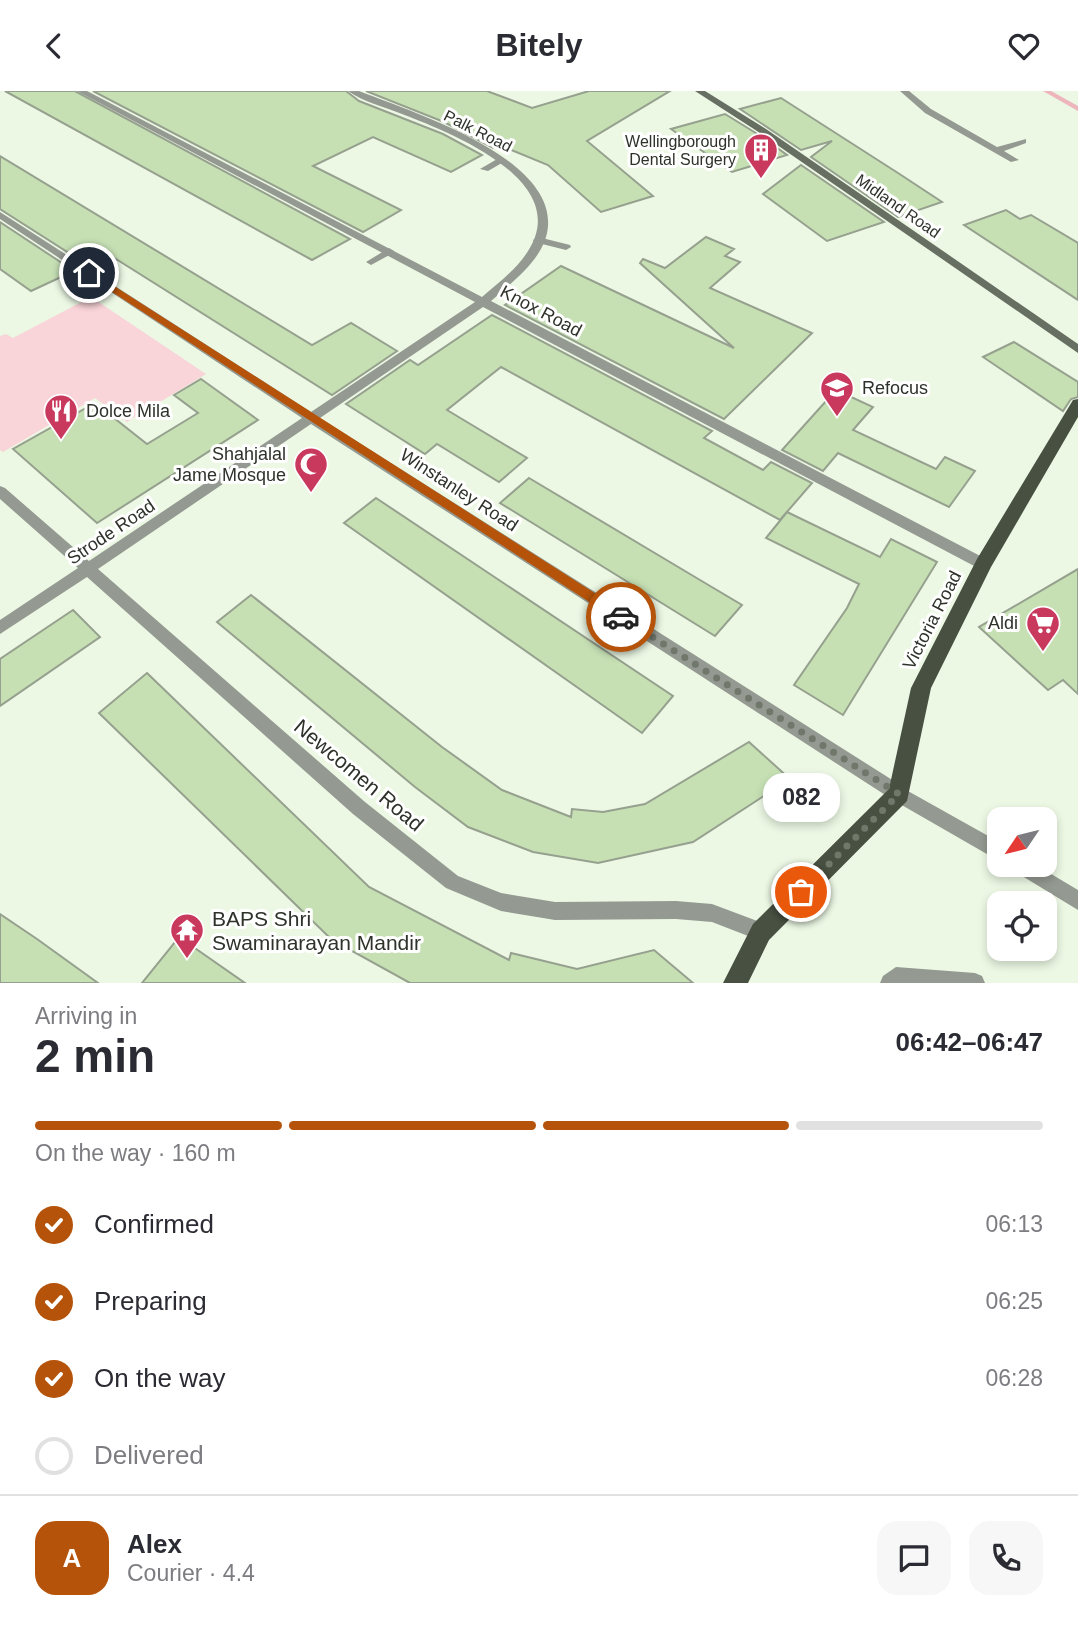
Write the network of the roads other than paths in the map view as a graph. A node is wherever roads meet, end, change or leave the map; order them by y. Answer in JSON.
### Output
{"nodes":[{"id":1,"x":81,"y":91,"type":"edge"},
{"id":2,"x":352,"y":91,"type":"edge"},
{"id":3,"x":699,"y":91,"type":"edge"},
{"id":4,"x":904,"y":91,"type":"edge"},
{"id":5,"x":1023,"y":141,"type":"dead end"},
{"id":6,"x":997,"y":150,"type":"junction"},
{"id":7,"x":502,"y":160,"type":"junction"},
{"id":8,"x":1014,"y":160,"type":"dead end"},
{"id":9,"x":485,"y":169,"type":"dead end"},
{"id":10,"x":0,"y":215,"type":"edge"},
{"id":11,"x":538,"y":240,"type":"junction"},
{"id":12,"x":566,"y":247,"type":"dead end"},
{"id":13,"x":389,"y":251,"type":"junction"},
{"id":14,"x":371,"y":262,"type":"dead end"},
{"id":15,"x":484,"y":301,"type":"junction"},
{"id":16,"x":1078,"y":349,"type":"edge"},
{"id":17,"x":1078,"y":404,"type":"edge"},
{"id":18,"x":311,"y":418,"type":"junction"},
{"id":19,"x":0,"y":491,"type":"edge"},
{"id":20,"x":983,"y":564,"type":"junction"},
{"id":21,"x":88,"y":569,"type":"junction"},
{"id":22,"x":0,"y":628,"type":"edge"},
{"id":23,"x":899,"y":794,"type":"junction"},
{"id":24,"x":987,"y":845,"type":"edge"},
{"id":25,"x":1039,"y":877,"type":"edge"},
{"id":26,"x":1078,"y":901,"type":"edge"},
{"id":27,"x":761,"y":932,"type":"junction"},
{"id":28,"x":735,"y":983,"type":"edge"},
{"id":29,"x":890,"y":983,"type":"edge"},
{"id":30,"x":975,"y":983,"type":"edge"}],
"edges":[{"from":1,"to":13,"type":"street","name":"Knox Road"},
{"from":2,"to":7,"type":"street","name":"Palk Road"},
{"from":3,"to":16,"type":"main road","name":"Midland Road"},
{"from":4,"to":6,"type":"street"},
{"from":5,"to":6,"type":"street"},
{"from":6,"to":8,"type":"street"},
{"from":7,"to":9,"type":"street"},
{"from":7,"to":11,"type":"street","name":"Palk Road"},
{"from":10,"to":18,"type":"street","name":"Winstanley Road"},
{"from":11,"to":12,"type":"street"},
{"from":11,"to":15,"type":"street","name":"Palk Road"},
{"from":13,"to":14,"type":"street"},
{"from":13,"to":15,"type":"street","name":"Knox Road"},
{"from":15,"to":18,"type":"street","name":"Strode Road"},
{"from":15,"to":20,"type":"street","name":"Knox Road"},
{"from":17,"to":20,"type":"main road","name":"Victoria Road"},
{"from":18,"to":21,"type":"street","name":"Strode Road"},
{"from":18,"to":23,"type":"street","name":"Winstanley Road"},
{"from":19,"to":21,"type":"street","name":"Newcomen Road"},
{"from":20,"to":23,"type":"main road","name":"Victoria Road"},
{"from":21,"to":22,"type":"street","name":"Strode Road"},
{"from":21,"to":27,"type":"street","name":"Newcomen Road"},
{"from":23,"to":24,"type":"street","name":"Winstanley Road"},
{"from":23,"to":27,"type":"main road"},
{"from":25,"to":26,"type":"street"},
{"from":27,"to":28,"type":"main road"},
{"from":29,"to":30,"type":"street"}]}
